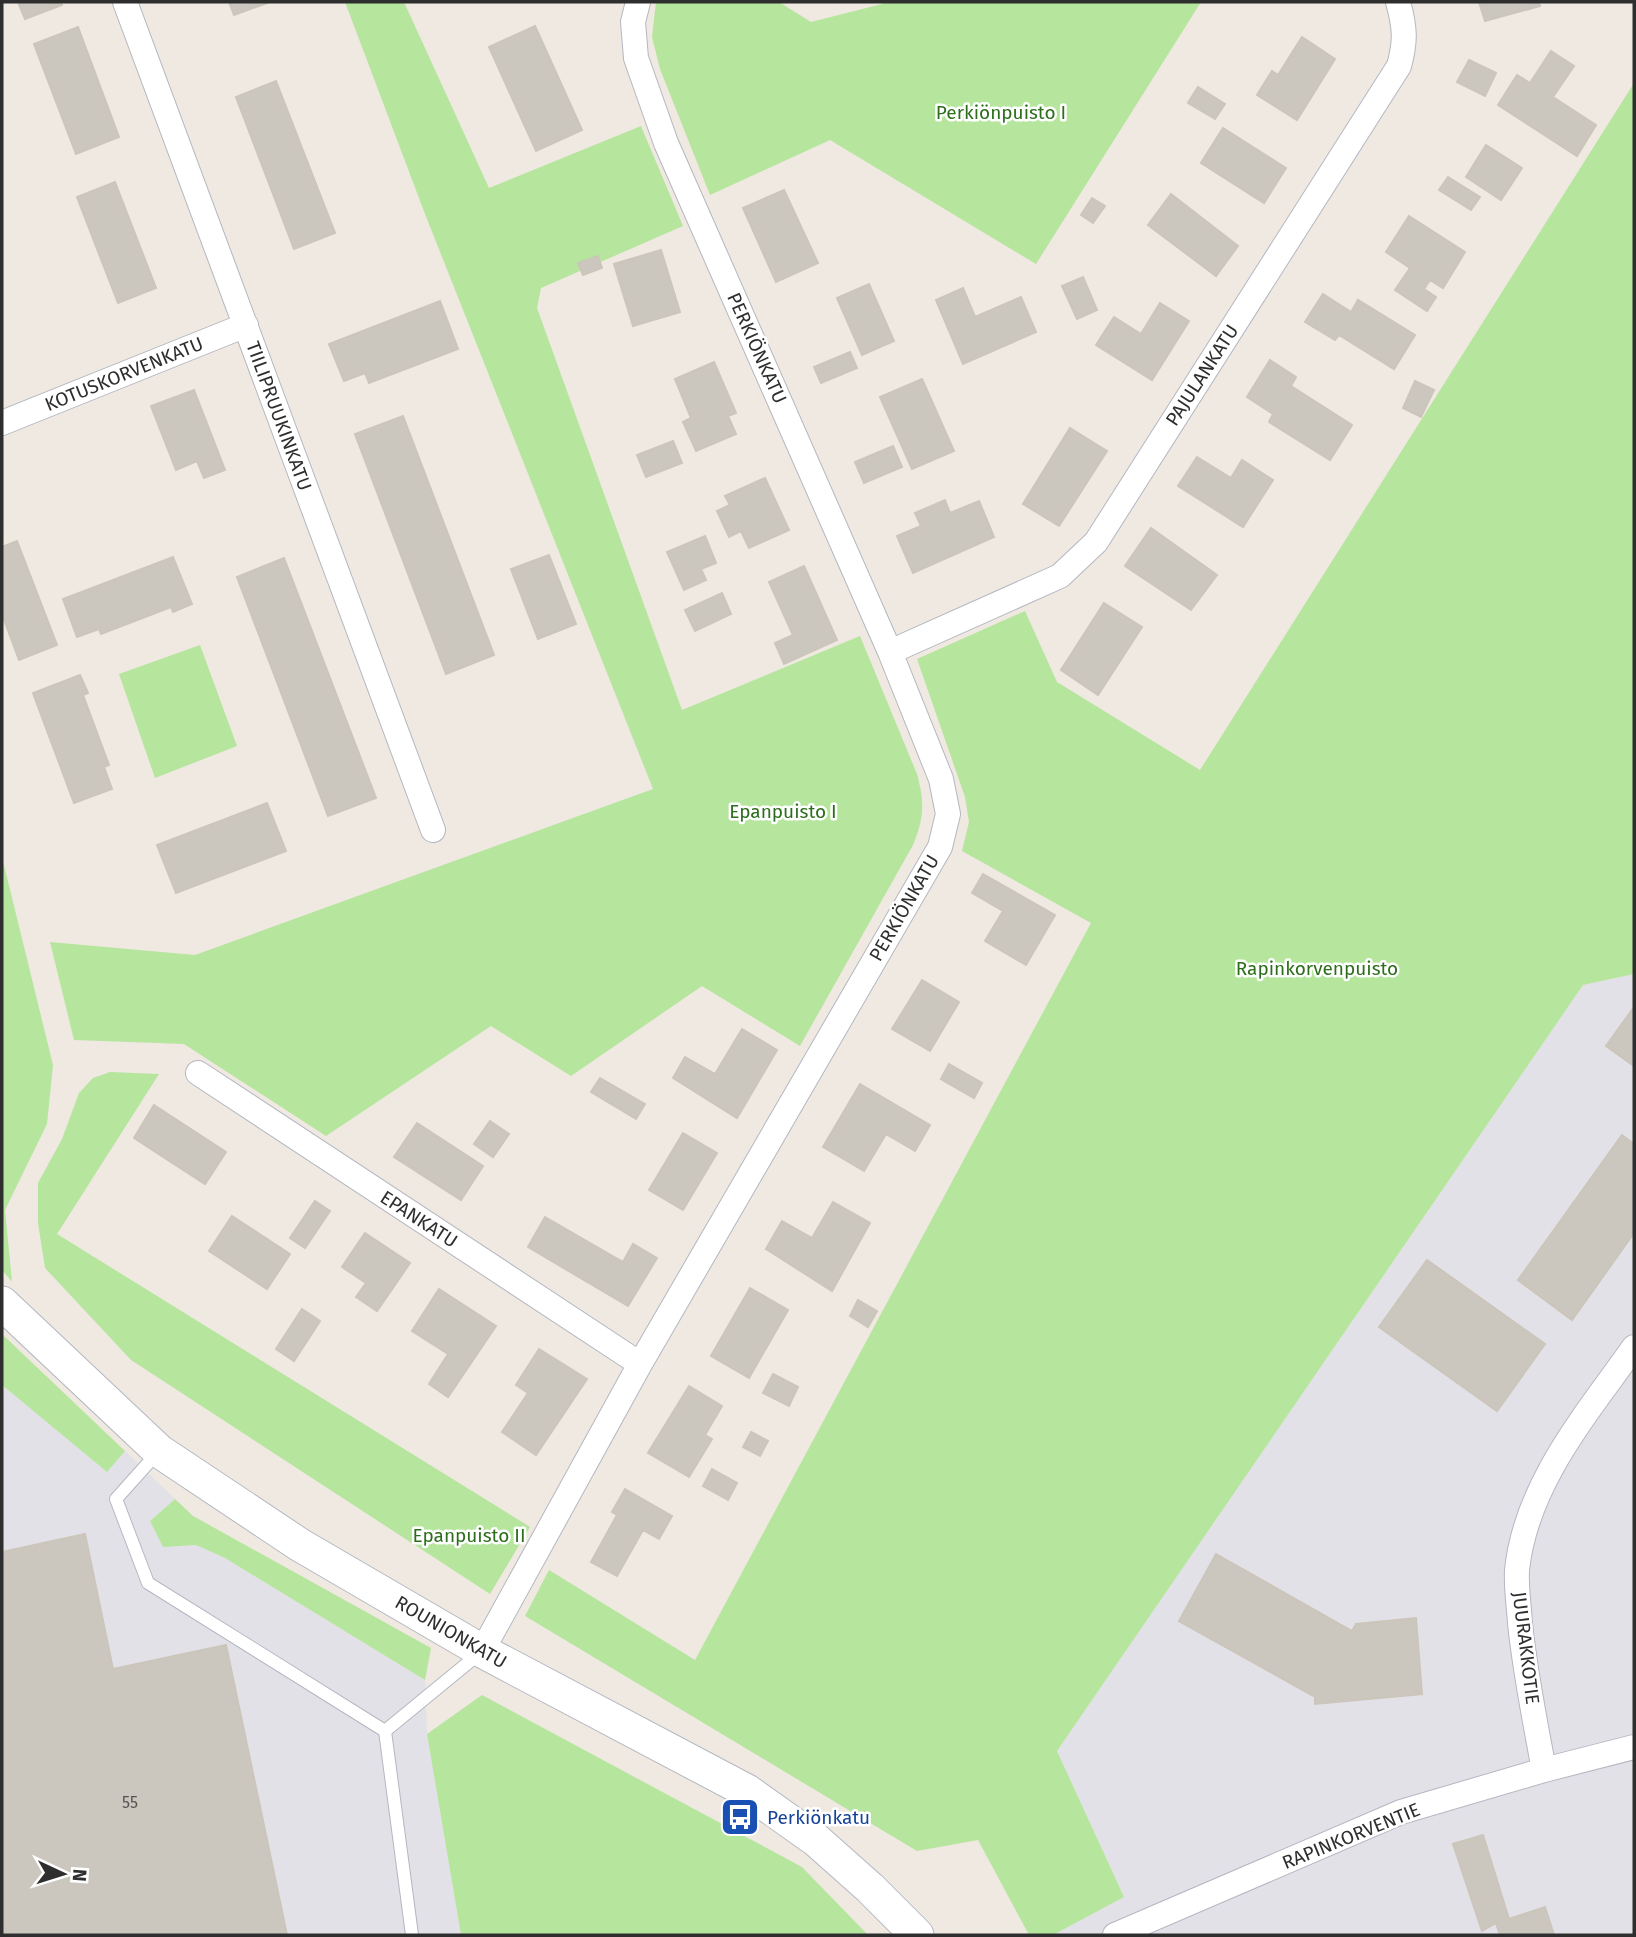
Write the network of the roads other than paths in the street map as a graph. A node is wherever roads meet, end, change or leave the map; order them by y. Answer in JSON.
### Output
{"nodes":[{"id":1,"x":125,"y":2,"type":"edge"},
{"id":2,"x":638,"y":2,"type":"edge"},
{"id":3,"x":1398,"y":2,"type":"edge"},
{"id":4,"x":246,"y":325,"type":"junction"},
{"id":5,"x":2,"y":423,"type":"edge"},
{"id":6,"x":891,"y":652,"type":"junction"},
{"id":7,"x":433,"y":830,"type":"dead end"},
{"id":8,"x":198,"y":1073,"type":"dead end"},
{"id":9,"x":2,"y":1303,"type":"edge"},
{"id":10,"x":1634,"y":1347,"type":"edge"},
{"id":11,"x":640,"y":1364,"type":"junction"},
{"id":12,"x":159,"y":1451,"type":"junction"},
{"id":13,"x":482,"y":1651,"type":"junction"},
{"id":14,"x":385,"y":1731,"type":"junction"},
{"id":15,"x":1634,"y":1747,"type":"edge"},
{"id":16,"x":1544,"y":1770,"type":"junction"},
{"id":17,"x":412,"y":1935,"type":"edge"},
{"id":18,"x":917,"y":1935,"type":"edge"},
{"id":19,"x":1115,"y":1935,"type":"edge"}],
"edges":[{"from":1,"to":4,"type":"street","name":"TIILIPRUUKINKATU"},
{"from":2,"to":6,"type":"street","name":"PERKIÖNKATU"},
{"from":3,"to":6,"type":"street","name":"PAJULANKATU"},
{"from":4,"to":5,"type":"street","name":"KOTUSKORVENKATU"},
{"from":4,"to":7,"type":"street","name":"TIILIPRUUKINKATU"},
{"from":6,"to":11,"type":"street","name":"PERKIÖNKATU"},
{"from":8,"to":11,"type":"street","name":"EPANKATU"},
{"from":9,"to":12,"type":"main road","name":"ROUNIONKATU"},
{"from":10,"to":16,"type":"street","name":"JUURAKKOTIE"},
{"from":11,"to":13,"type":"street","name":"PERKIÖNKATU"},
{"from":12,"to":13,"type":"main road","name":"ROUNIONKATU"},
{"from":12,"to":14,"type":"lane"},
{"from":13,"to":14,"type":"lane"},
{"from":13,"to":18,"type":"main road","name":"ROUNIONKATU"},
{"from":14,"to":17,"type":"lane"},
{"from":15,"to":16,"type":"street","name":"RAPINKORVENTIE"},
{"from":16,"to":19,"type":"street","name":"RAPINKORVENTIE"}]}
